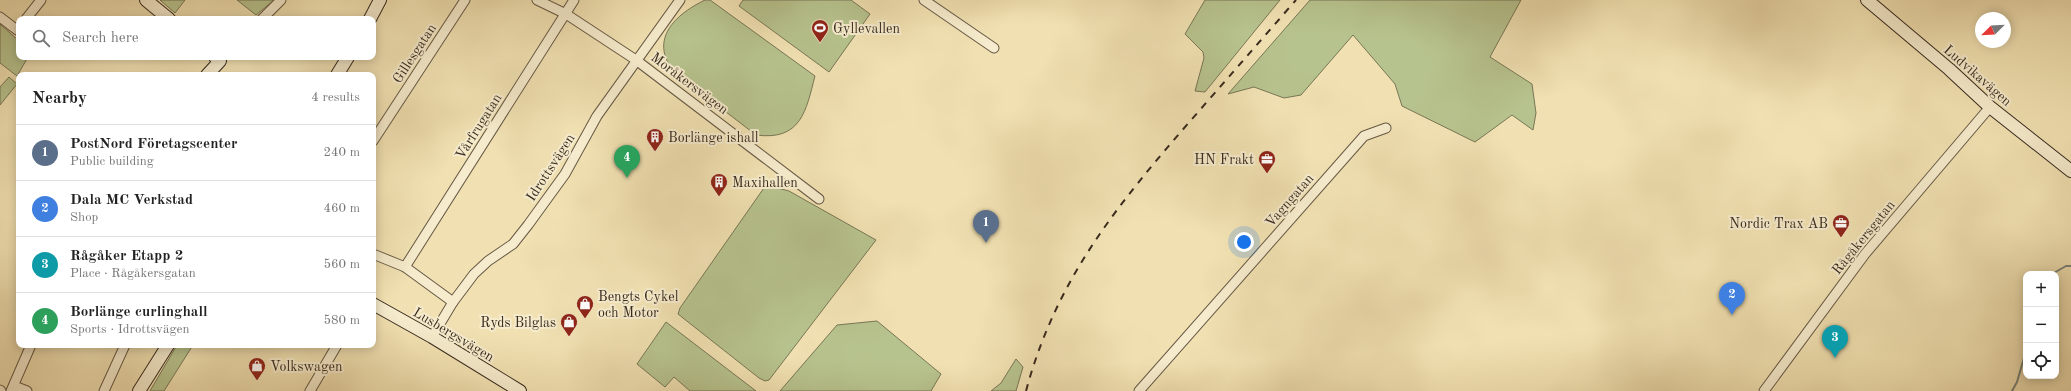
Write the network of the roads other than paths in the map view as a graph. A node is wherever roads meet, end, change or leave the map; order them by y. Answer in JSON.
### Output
{"nodes":[{"id":1,"x":41,"y":0,"type":"edge"},
{"id":2,"x":146,"y":0,"type":"edge"},
{"id":3,"x":281,"y":0,"type":"edge"},
{"id":4,"x":380,"y":0,"type":"edge"},
{"id":5,"x":465,"y":0,"type":"edge"},
{"id":6,"x":537,"y":0,"type":"edge"},
{"id":7,"x":574,"y":0,"type":"edge"},
{"id":8,"x":680,"y":0,"type":"edge"},
{"id":9,"x":924,"y":0,"type":"edge"},
{"id":10,"x":1867,"y":0,"type":"edge"},
{"id":11,"x":566,"y":14,"type":"junction"},
{"id":12,"x":28,"y":16,"type":"edge"},
{"id":13,"x":165,"y":16,"type":"edge"},
{"id":14,"x":265,"y":16,"type":"edge"},
{"id":15,"x":372,"y":16,"type":"edge"},
{"id":16,"x":0,"y":17,"type":"edge"},
{"id":17,"x":16,"y":29,"type":"edge"},
{"id":18,"x":994,"y":48,"type":"dead end"},
{"id":19,"x":218,"y":60,"type":"edge"},
{"id":20,"x":346,"y":60,"type":"edge"},
{"id":21,"x":636,"y":60,"type":"junction"},
{"id":22,"x":209,"y":72,"type":"edge"},
{"id":23,"x":338,"y":72,"type":"edge"},
{"id":24,"x":1990,"y":107,"type":"junction"},
{"id":25,"x":1386,"y":128,"type":"dead end"},
{"id":26,"x":376,"y":136,"type":"edge"},
{"id":27,"x":2071,"y":171,"type":"edge"},
{"id":28,"x":819,"y":199,"type":"dead end"},
{"id":29,"x":376,"y":255,"type":"edge"},
{"id":30,"x":405,"y":267,"type":"junction"},
{"id":31,"x":453,"y":302,"type":"junction"},
{"id":32,"x":376,"y":306,"type":"edge"},
{"id":33,"x":432,"y":337,"type":"junction"},
{"id":34,"x":30,"y":348,"type":"edge"},
{"id":35,"x":124,"y":348,"type":"edge"},
{"id":36,"x":166,"y":348,"type":"edge"},
{"id":37,"x":170,"y":348,"type":"edge"},
{"id":38,"x":335,"y":348,"type":"edge"},
{"id":39,"x":12,"y":388,"type":"edge"},
{"id":40,"x":27,"y":391,"type":"edge"},
{"id":41,"x":104,"y":391,"type":"edge"},
{"id":42,"x":139,"y":391,"type":"edge"},
{"id":43,"x":144,"y":391,"type":"edge"},
{"id":44,"x":310,"y":391,"type":"edge"},
{"id":45,"x":520,"y":391,"type":"edge"},
{"id":46,"x":1139,"y":391,"type":"edge"},
{"id":47,"x":1764,"y":391,"type":"edge"}],
"edges":[{"from":1,"to":12,"type":"street"},
{"from":2,"to":13,"type":"street"},
{"from":3,"to":14,"type":"street"},
{"from":4,"to":15,"type":"street"},
{"from":5,"to":26,"type":"street","name":"Gillesgatan"},
{"from":6,"to":11,"type":"street","name":"Moråkersvägen"},
{"from":7,"to":11,"type":"street","name":"Vårfrugatan"},
{"from":8,"to":21,"type":"street","name":"Idrottsvägen"},
{"from":9,"to":18,"type":"street"},
{"from":10,"to":24,"type":"street","name":"Ludvikavägen"},
{"from":11,"to":21,"type":"street","name":"Moråkersvägen"},
{"from":11,"to":30,"type":"street","name":"Vårfrugatan"},
{"from":16,"to":17,"type":"street"},
{"from":19,"to":22,"type":"street"},
{"from":20,"to":23,"type":"street"},
{"from":21,"to":28,"type":"street","name":"Moråkersvägen"},
{"from":21,"to":31,"type":"street","name":"Idrottsvägen"},
{"from":24,"to":27,"type":"street","name":"Ludvikavägen"},
{"from":24,"to":47,"type":"street","name":"Rågåkersgatan"},
{"from":25,"to":46,"type":"street","name":"Vagngatan"},
{"from":29,"to":30,"type":"street"},
{"from":30,"to":31,"type":"street"},
{"from":31,"to":33,"type":"street","name":"Idrottsvägen"},
{"from":32,"to":33,"type":"street","name":"Lusbergsvägen"},
{"from":33,"to":45,"type":"street","name":"Lusbergsvägen"},
{"from":34,"to":39,"type":"street"},
{"from":35,"to":41,"type":"street"},
{"from":36,"to":42,"type":"street"},
{"from":37,"to":43,"type":"street"},
{"from":38,"to":44,"type":"street"},
{"from":39,"to":40,"type":"street"}]}
